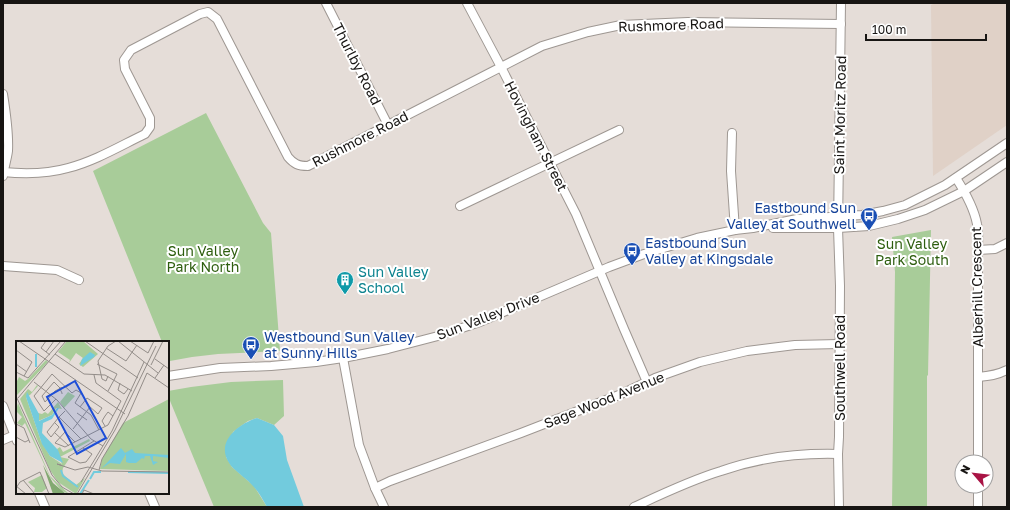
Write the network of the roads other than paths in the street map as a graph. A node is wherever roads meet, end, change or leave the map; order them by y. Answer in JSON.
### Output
{"nodes":[{"id":1,"x":326,"y":3,"type":"edge"},
{"id":2,"x":467,"y":3,"type":"edge"},
{"id":3,"x":841,"y":3,"type":"edge"},
{"id":4,"x":841,"y":24,"type":"junction"},
{"id":5,"x":501,"y":67,"type":"junction"},
{"id":6,"x":3,"y":94,"type":"edge"},
{"id":7,"x":388,"y":125,"type":"junction"},
{"id":8,"x":619,"y":130,"type":"dead end"},
{"id":9,"x":732,"y":133,"type":"dead end"},
{"id":10,"x":1007,"y":143,"type":"edge"},
{"id":11,"x":1007,"y":162,"type":"edge"},
{"id":12,"x":549,"y":163,"type":"junction"},
{"id":13,"x":3,"y":172,"type":"edge"},
{"id":14,"x":3,"y":176,"type":"edge"},
{"id":15,"x":956,"y":178,"type":"junction"},
{"id":16,"x":964,"y":191,"type":"junction"},
{"id":17,"x":460,"y":206,"type":"dead end"},
{"id":18,"x":839,"y":217,"type":"junction"},
{"id":19,"x":752,"y":228,"type":"junction"},
{"id":20,"x":838,"y":228,"type":"junction"},
{"id":21,"x":735,"y":230,"type":"junction"},
{"id":22,"x":1007,"y":244,"type":"edge"},
{"id":23,"x":978,"y":250,"type":"junction"},
{"id":24,"x":3,"y":266,"type":"edge"},
{"id":25,"x":600,"y":271,"type":"junction"},
{"id":26,"x":79,"y":280,"type":"dead end"},
{"id":27,"x":839,"y":344,"type":"junction"},
{"id":28,"x":343,"y":358,"type":"junction"},
{"id":29,"x":1007,"y":370,"type":"edge"},
{"id":30,"x":169,"y":376,"type":"edge"},
{"id":31,"x":978,"y":377,"type":"junction"},
{"id":32,"x":647,"y":382,"type":"junction"},
{"id":33,"x":3,"y":406,"type":"edge"},
{"id":34,"x":16,"y":436,"type":"edge"},
{"id":35,"x":3,"y":440,"type":"edge"},
{"id":36,"x":838,"y":454,"type":"junction"},
{"id":37,"x":978,"y":454,"type":"edge"},
{"id":38,"x":375,"y":488,"type":"junction"},
{"id":39,"x":39,"y":494,"type":"edge"},
{"id":40,"x":149,"y":494,"type":"edge"},
{"id":41,"x":978,"y":494,"type":"edge"},
{"id":42,"x":45,"y":507,"type":"edge"},
{"id":43,"x":155,"y":507,"type":"edge"},
{"id":44,"x":384,"y":507,"type":"edge"},
{"id":45,"x":634,"y":507,"type":"edge"},
{"id":46,"x":839,"y":507,"type":"edge"},
{"id":47,"x":978,"y":507,"type":"edge"}],
"edges":[{"from":1,"to":7,"type":"street","name":"Thurlby Road"},
{"from":2,"to":5,"type":"street","name":"Hovingham Street"},
{"from":3,"to":4,"type":"street","name":"Saint Moritz Road"},
{"from":4,"to":5,"type":"street","name":"Rushmore Road"},
{"from":4,"to":18,"type":"street","name":"Saint Moritz Road"},
{"from":5,"to":7,"type":"street","name":"Rushmore Road"},
{"from":5,"to":12,"type":"street","name":"Hovingham Street"},
{"from":6,"to":13,"type":"street"},
{"from":7,"to":13,"type":"street","name":"Rushmore Road"},
{"from":8,"to":12,"type":"street"},
{"from":9,"to":21,"type":"street"},
{"from":10,"to":15,"type":"street","name":"Sun Valley Drive"},
{"from":11,"to":16,"type":"street","name":"Sun Valley Drive"},
{"from":12,"to":17,"type":"street"},
{"from":12,"to":25,"type":"street","name":"Hovingham Street"},
{"from":13,"to":14,"type":"street"},
{"from":15,"to":16,"type":"street","name":"Alberhill Crescent"},
{"from":15,"to":18,"type":"street","name":"Sun Valley Drive"},
{"from":16,"to":20,"type":"street","name":"Sun Valley Drive"},
{"from":16,"to":23,"type":"street","name":"Alberhill Crescent"},
{"from":18,"to":19,"type":"street","name":"Sun Valley Drive"},
{"from":18,"to":20,"type":"street","name":"Saint Moritz Road"},
{"from":19,"to":20,"type":"street","name":"Sun Valley Drive"},
{"from":19,"to":21,"type":"street","name":"Sun Valley Drive"},
{"from":20,"to":27,"type":"street","name":"Southwell Road"},
{"from":21,"to":25,"type":"street","name":"Sun Valley Drive"},
{"from":22,"to":23,"type":"street"},
{"from":23,"to":31,"type":"street","name":"Alberhill Crescent"},
{"from":24,"to":26,"type":"street"},
{"from":25,"to":28,"type":"street","name":"Sun Valley Drive"},
{"from":25,"to":32,"type":"street","name":"Hovingham Street"},
{"from":27,"to":32,"type":"street","name":"Sage Wood Avenue"},
{"from":27,"to":36,"type":"street","name":"Southwell Road"},
{"from":28,"to":30,"type":"street","name":"Sun Valley Drive"},
{"from":28,"to":38,"type":"street"},
{"from":29,"to":31,"type":"street"},
{"from":31,"to":37,"type":"street","name":"Alberhill Crescent"},
{"from":32,"to":38,"type":"street","name":"Sage Wood Avenue"},
{"from":33,"to":34,"type":"street"},
{"from":34,"to":35,"type":"street"},
{"from":36,"to":45,"type":"street"},
{"from":36,"to":46,"type":"street","name":"Southwell Road"},
{"from":38,"to":44,"type":"street"},
{"from":39,"to":42,"type":"street"},
{"from":40,"to":43,"type":"street"},
{"from":41,"to":47,"type":"street"}]}
